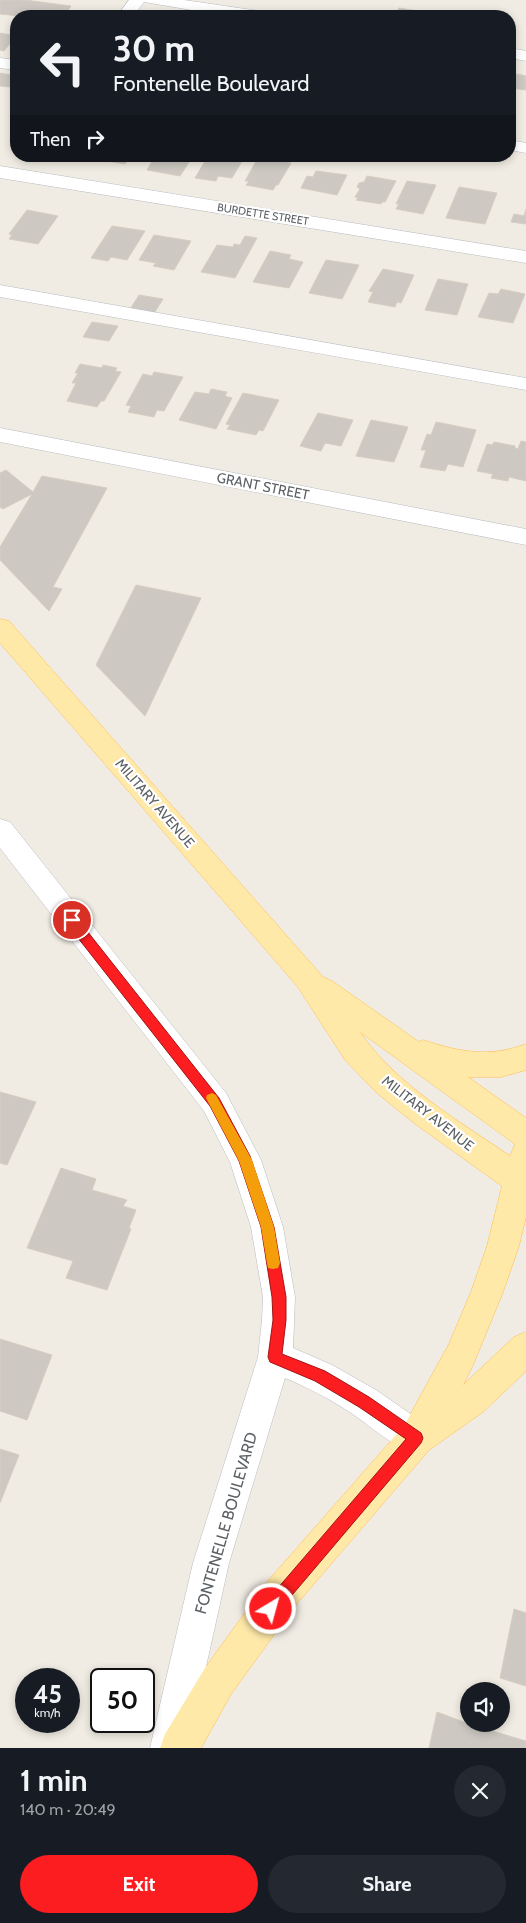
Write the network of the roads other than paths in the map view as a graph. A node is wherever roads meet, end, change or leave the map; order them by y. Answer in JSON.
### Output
{"nodes":[{"id":1,"x":150,"y":0,"type":"edge"},
{"id":2,"x":218,"y":10,"type":"edge"},
{"id":3,"x":13,"y":162,"type":"edge"},
{"id":4,"x":2,"y":175,"type":"edge"},
{"id":5,"x":526,"y":257,"type":"edge"},
{"id":6,"x":0,"y":291,"type":"edge"},
{"id":7,"x":526,"y":384,"type":"edge"},
{"id":8,"x":0,"y":435,"type":"edge"},
{"id":9,"x":526,"y":537,"type":"edge"},
{"id":10,"x":0,"y":628,"type":"edge"},
{"id":11,"x":0,"y":829,"type":"edge"},
{"id":12,"x":308,"y":979,"type":"junction"},
{"id":13,"x":400,"y":1045,"type":"junction"},
{"id":14,"x":526,"y":1057,"type":"edge"},
{"id":15,"x":526,"y":1135,"type":"edge"},
{"id":16,"x":524,"y":1173,"type":"edge"},
{"id":17,"x":526,"y":1348,"type":"edge"},
{"id":18,"x":275,"y":1357,"type":"junction"},
{"id":19,"x":416,"y":1438,"type":"junction"},
{"id":20,"x":169,"y":1748,"type":"edge"},
{"id":21,"x":179,"y":1748,"type":"edge"}],
"edges":[{"from":1,"to":2,"type":"street"},
{"from":3,"to":4,"type":"street"},
{"from":4,"to":5,"type":"street","name":"BURDETTE STREET"},
{"from":6,"to":7,"type":"street"},
{"from":8,"to":9,"type":"street","name":"GRANT STREET"},
{"from":10,"to":12,"type":"main road","name":"MILITARY AVENUE"},
{"from":11,"to":18,"type":"street","name":"FONTENELLE BOULEVARD"},
{"from":12,"to":13,"type":"main road","name":"MILITARY AVENUE"},
{"from":12,"to":16,"type":"main road","name":"MILITARY AVENUE"},
{"from":13,"to":14,"type":"main road"},
{"from":13,"to":15,"type":"main road","name":"MILITARY AVENUE"},
{"from":16,"to":19,"type":"main road"},
{"from":17,"to":19,"type":"main road"},
{"from":18,"to":19,"type":"street"},
{"from":18,"to":20,"type":"street","name":"FONTENELLE BOULEVARD"},
{"from":19,"to":21,"type":"main road"}]}
